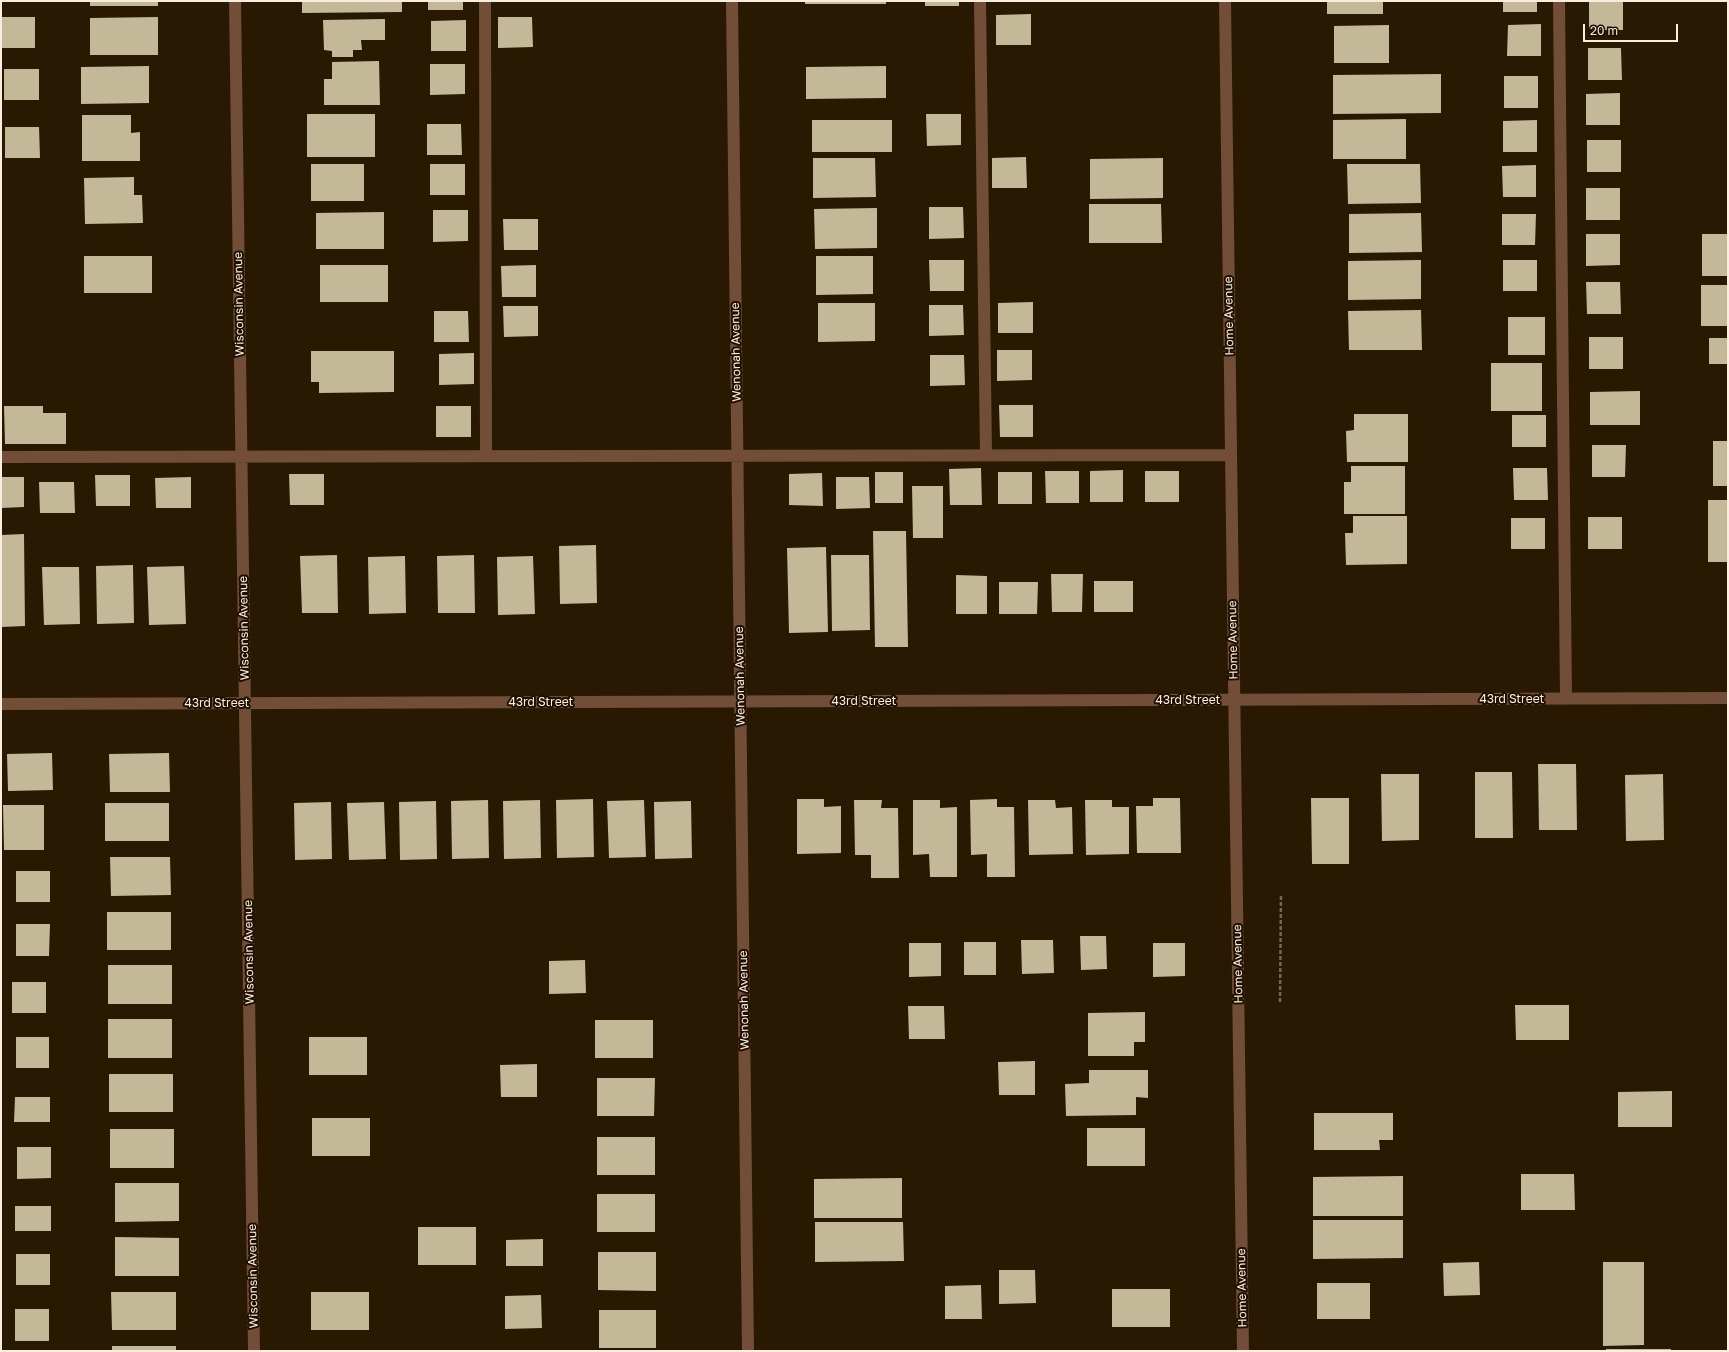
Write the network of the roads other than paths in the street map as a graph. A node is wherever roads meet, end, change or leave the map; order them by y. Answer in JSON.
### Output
{"nodes":[{"id":1,"x":235,"y":1,"type":"edge"},
{"id":2,"x":485,"y":1,"type":"edge"},
{"id":3,"x":732,"y":1,"type":"edge"},
{"id":4,"x":980,"y":1,"type":"edge"},
{"id":5,"x":1225,"y":1,"type":"edge"},
{"id":6,"x":1559,"y":1,"type":"edge"},
{"id":7,"x":986,"y":455,"type":"junction"},
{"id":8,"x":1231,"y":455,"type":"junction"},
{"id":9,"x":242,"y":456,"type":"junction"},
{"id":10,"x":486,"y":456,"type":"junction"},
{"id":11,"x":737,"y":456,"type":"junction"},
{"id":12,"x":1,"y":457,"type":"edge"},
{"id":13,"x":1728,"y":698,"type":"edge"},
{"id":14,"x":1566,"y":699,"type":"junction"},
{"id":15,"x":1234,"y":700,"type":"junction"},
{"id":16,"x":740,"y":702,"type":"junction"},
{"id":17,"x":245,"y":703,"type":"junction"},
{"id":18,"x":1,"y":704,"type":"edge"},
{"id":19,"x":254,"y":1351,"type":"edge"},
{"id":20,"x":748,"y":1351,"type":"edge"},
{"id":21,"x":1243,"y":1351,"type":"edge"}],
"edges":[{"from":1,"to":9,"type":"street","name":"Wisconsin Avenue"},
{"from":2,"to":10,"type":"street"},
{"from":3,"to":11,"type":"street","name":"Wenonah Avenue"},
{"from":4,"to":7,"type":"street"},
{"from":5,"to":8,"type":"street","name":"Home Avenue"},
{"from":6,"to":14,"type":"street"},
{"from":7,"to":8,"type":"street"},
{"from":7,"to":11,"type":"street"},
{"from":8,"to":15,"type":"street","name":"Home Avenue"},
{"from":9,"to":10,"type":"street"},
{"from":9,"to":12,"type":"street"},
{"from":9,"to":17,"type":"street","name":"Wisconsin Avenue"},
{"from":10,"to":11,"type":"street"},
{"from":11,"to":16,"type":"street","name":"Wenonah Avenue"},
{"from":13,"to":14,"type":"street","name":"43rd Street"},
{"from":14,"to":15,"type":"street","name":"43rd Street"},
{"from":15,"to":16,"type":"street","name":"43rd Street"},
{"from":15,"to":21,"type":"street","name":"Home Avenue"},
{"from":16,"to":17,"type":"street","name":"43rd Street"},
{"from":16,"to":20,"type":"street","name":"Wenonah Avenue"},
{"from":17,"to":18,"type":"street","name":"43rd Street"},
{"from":17,"to":19,"type":"street","name":"Wisconsin Avenue"}]}
